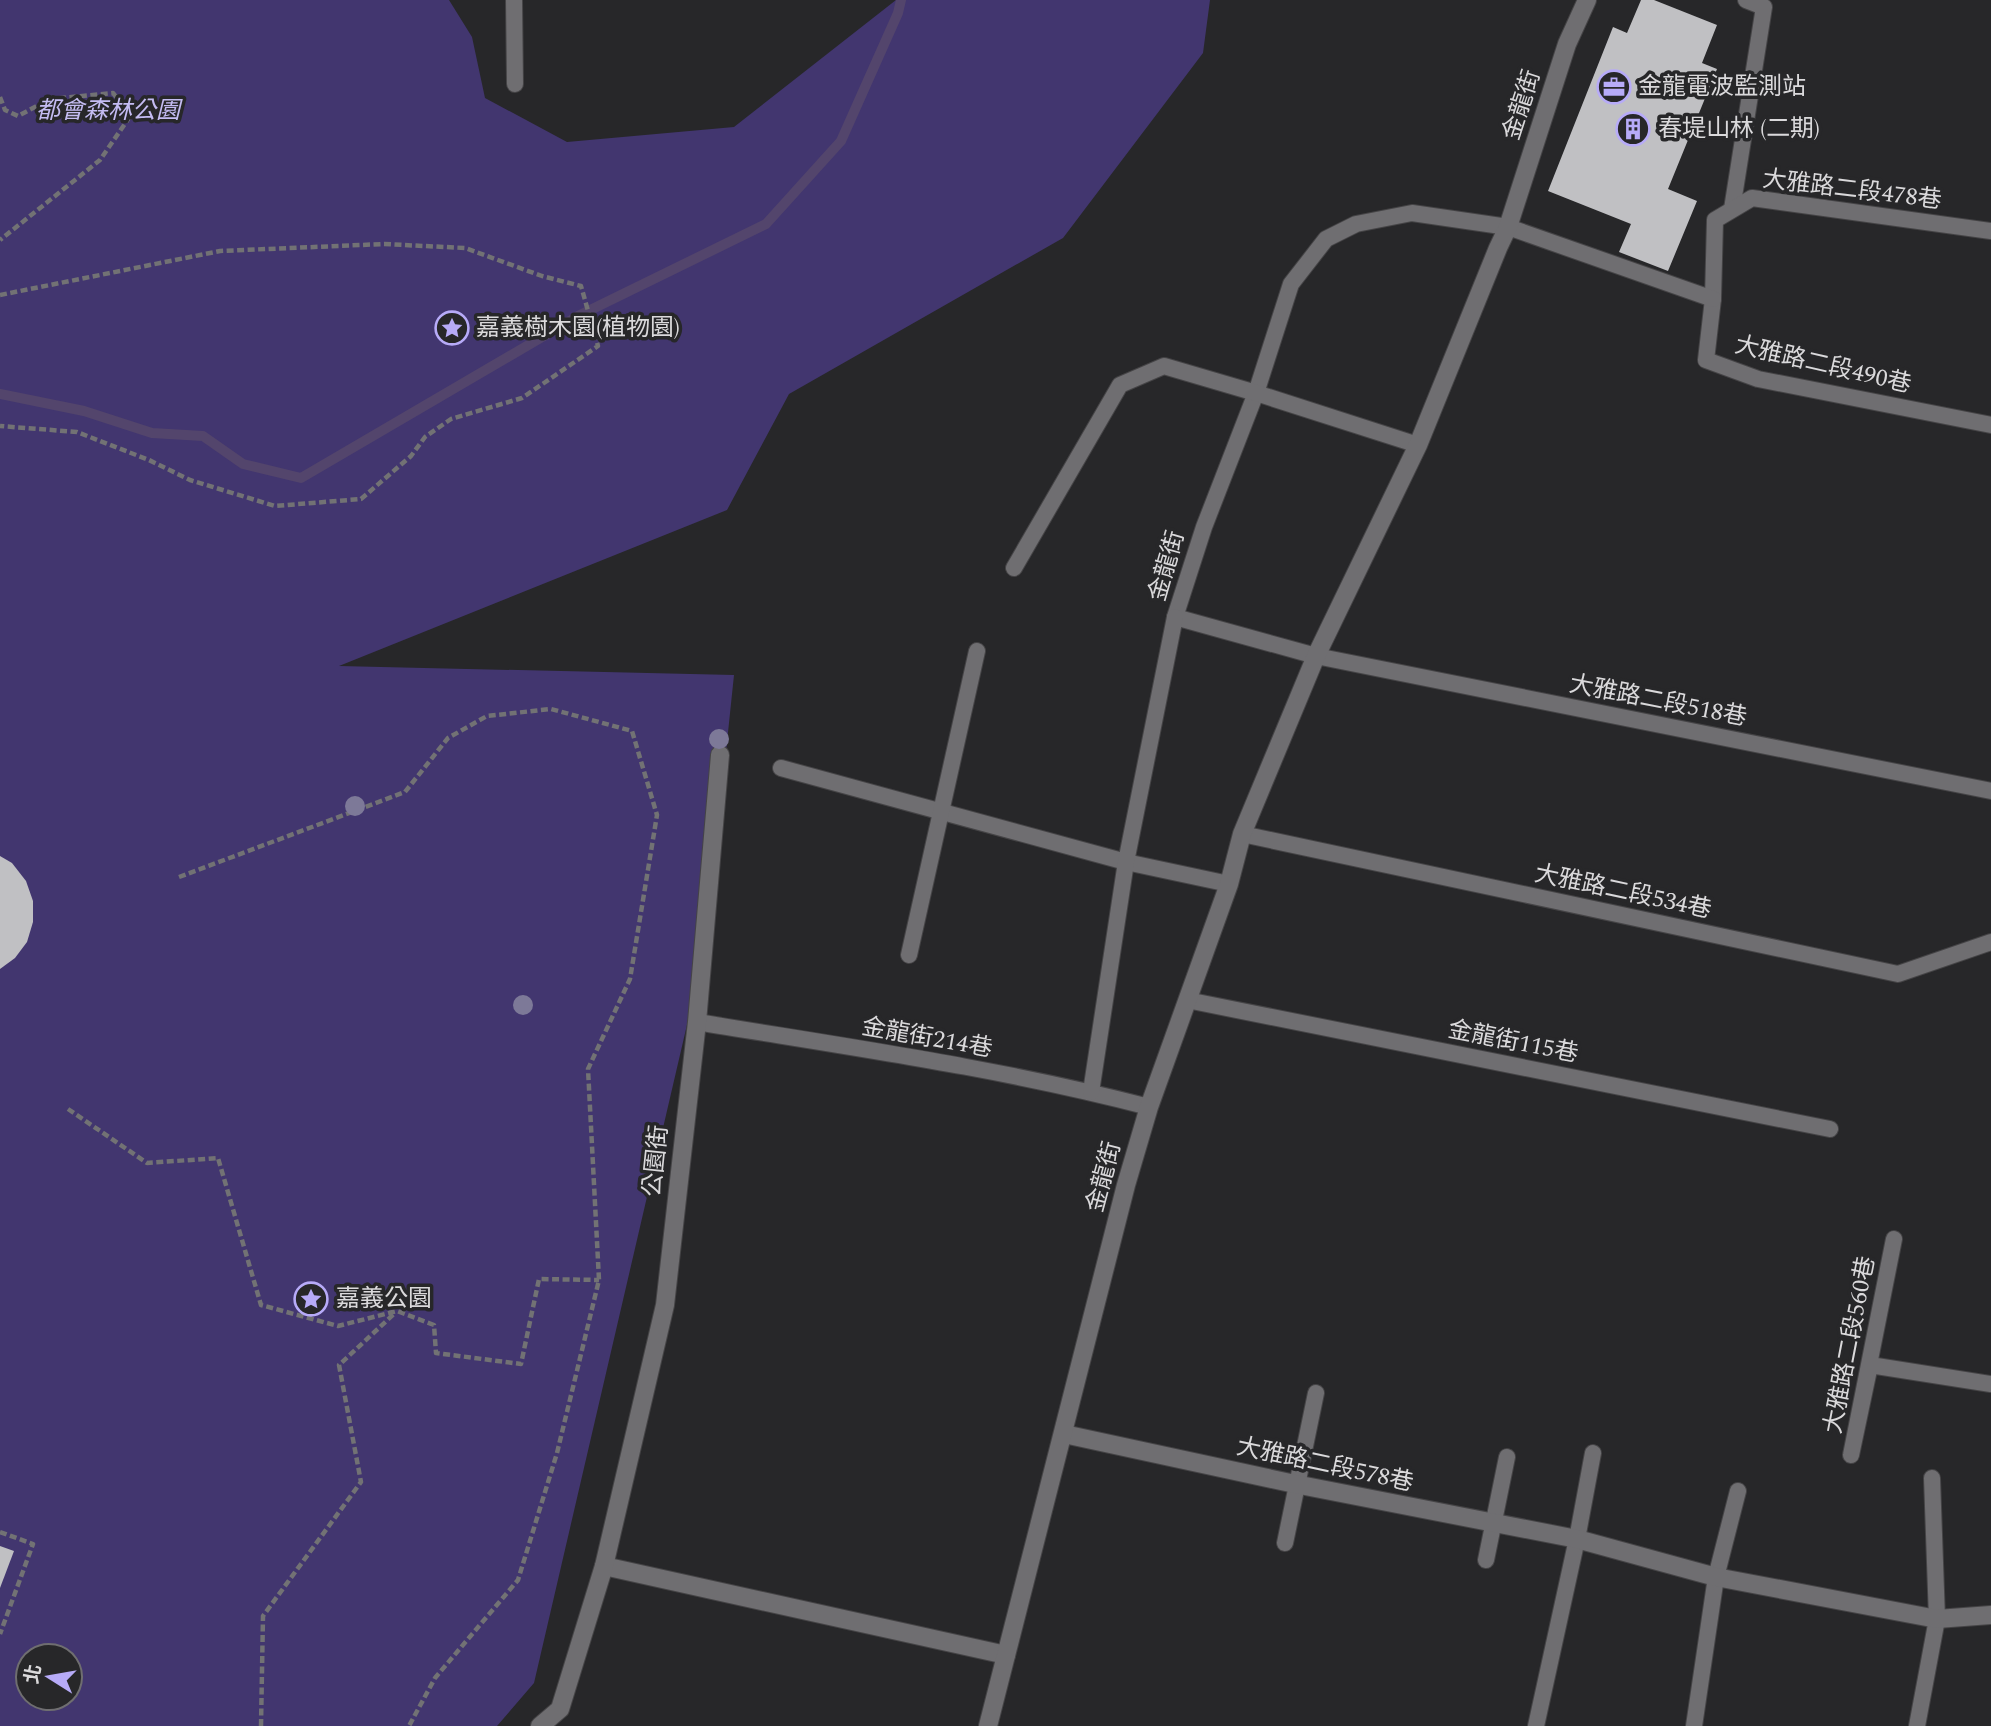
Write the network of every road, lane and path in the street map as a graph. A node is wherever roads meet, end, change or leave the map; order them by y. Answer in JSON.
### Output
{"nodes":[{"id":1,"x":514,"y":0,"type":"edge"},
{"id":2,"x":1587,"y":0,"type":"edge"},
{"id":3,"x":1746,"y":0,"type":"edge"},
{"id":4,"x":515,"y":84,"type":"dead end"},
{"id":5,"x":0,"y":97,"type":"edge"},
{"id":6,"x":1732,"y":209,"type":"junction"},
{"id":7,"x":1508,"y":227,"type":"junction"},
{"id":8,"x":1991,"y":231,"type":"edge"},
{"id":9,"x":0,"y":240,"type":"edge"},
{"id":10,"x":0,"y":295,"type":"edge"},
{"id":11,"x":1713,"y":299,"type":"junction"},
{"id":12,"x":1256,"y":393,"type":"junction"},
{"id":13,"x":1991,"y":425,"type":"edge"},
{"id":14,"x":0,"y":426,"type":"edge"},
{"id":15,"x":1418,"y":445,"type":"junction"},
{"id":16,"x":1014,"y":568,"type":"dead end"},
{"id":17,"x":1175,"y":617,"type":"junction"},
{"id":18,"x":978,"y":651,"type":"dead end"},
{"id":19,"x":1316,"y":656,"type":"junction"},
{"id":20,"x":720,"y":755,"type":"dead end"},
{"id":21,"x":780,"y":768,"type":"dead end"},
{"id":22,"x":1991,"y":791,"type":"edge"},
{"id":23,"x":943,"y":812,"type":"junction"},
{"id":24,"x":1242,"y":834,"type":"junction"},
{"id":25,"x":1126,"y":862,"type":"junction"},
{"id":26,"x":179,"y":877,"type":"dead end"},
{"id":27,"x":1229,"y":884,"type":"junction"},
{"id":28,"x":1991,"y":942,"type":"edge"},
{"id":29,"x":909,"y":956,"type":"dead end"},
{"id":30,"x":1188,"y":1000,"type":"junction"},
{"id":31,"x":697,"y":1022,"type":"junction"},
{"id":32,"x":1091,"y":1092,"type":"junction"},
{"id":33,"x":1149,"y":1107,"type":"junction"},
{"id":34,"x":68,"y":1109,"type":"dead end"},
{"id":35,"x":1830,"y":1129,"type":"dead end"},
{"id":36,"x":1894,"y":1239,"type":"dead end"},
{"id":37,"x":599,"y":1280,"type":"junction"},
{"id":38,"x":397,"y":1311,"type":"junction"},
{"id":39,"x":1991,"y":1384,"type":"edge"},
{"id":40,"x":1316,"y":1393,"type":"dead end"},
{"id":41,"x":1064,"y":1434,"type":"junction"},
{"id":42,"x":1593,"y":1453,"type":"dead end"},
{"id":43,"x":1507,"y":1457,"type":"dead end"},
{"id":44,"x":1932,"y":1478,"type":"dead end"},
{"id":45,"x":1295,"y":1484,"type":"junction"},
{"id":46,"x":1738,"y":1491,"type":"dead end"},
{"id":47,"x":1493,"y":1524,"type":"junction"},
{"id":48,"x":0,"y":1532,"type":"edge"},
{"id":49,"x":1577,"y":1539,"type":"junction"},
{"id":50,"x":1284,"y":1543,"type":"dead end"},
{"id":51,"x":1486,"y":1560,"type":"dead end"},
{"id":52,"x":604,"y":1566,"type":"junction"},
{"id":53,"x":1716,"y":1577,"type":"junction"},
{"id":54,"x":1991,"y":1615,"type":"edge"},
{"id":55,"x":1937,"y":1619,"type":"junction"},
{"id":56,"x":0,"y":1634,"type":"edge"},
{"id":57,"x":1006,"y":1655,"type":"junction"},
{"id":58,"x":261,"y":1726,"type":"edge"},
{"id":59,"x":409,"y":1726,"type":"edge"},
{"id":60,"x":540,"y":1726,"type":"edge"},
{"id":61,"x":988,"y":1726,"type":"edge"},
{"id":62,"x":1536,"y":1726,"type":"edge"},
{"id":63,"x":1694,"y":1726,"type":"edge"},
{"id":64,"x":1917,"y":1726,"type":"edge"}],
"edges":[{"from":1,"to":4,"type":"lane"},
{"from":2,"to":7,"type":"street","name":"金龍街"},
{"from":3,"to":6,"type":"lane"},
{"from":5,"to":9,"type":"path"},
{"from":6,"to":8,"type":"lane","name":"大雅路二段478巷"},
{"from":6,"to":11,"type":"lane","name":"大雅路二段478巷"},
{"from":7,"to":11,"type":"lane"},
{"from":7,"to":12,"type":"lane","name":"金龍街"},
{"from":7,"to":15,"type":"street","name":"金龍街"},
{"from":10,"to":14,"type":"path"},
{"from":11,"to":13,"type":"lane","name":"大雅路二段490巷"},
{"from":12,"to":15,"type":"lane"},
{"from":12,"to":16,"type":"lane"},
{"from":12,"to":17,"type":"lane","name":"金龍街"},
{"from":15,"to":19,"type":"street","name":"金龍街"},
{"from":17,"to":19,"type":"lane","name":"金龍街"},
{"from":17,"to":25,"type":"lane"},
{"from":18,"to":23,"type":"lane"},
{"from":19,"to":22,"type":"lane","name":"大雅路二段518巷"},
{"from":19,"to":24,"type":"street","name":"金龍街"},
{"from":20,"to":31,"type":"street","name":"公園街"},
{"from":21,"to":23,"type":"lane"},
{"from":23,"to":25,"type":"lane"},
{"from":23,"to":29,"type":"lane"},
{"from":24,"to":27,"type":"street","name":"金龍街"},
{"from":24,"to":28,"type":"lane","name":"大雅路二段534巷"},
{"from":25,"to":27,"type":"lane"},
{"from":25,"to":32,"type":"lane"},
{"from":26,"to":37,"type":"path"},
{"from":27,"to":30,"type":"street","name":"金龍街"},
{"from":30,"to":33,"type":"street","name":"金龍街"},
{"from":30,"to":35,"type":"lane","name":"金龍街115巷"},
{"from":31,"to":32,"type":"lane","name":"金龍街214巷"},
{"from":31,"to":52,"type":"street","name":"公園街"},
{"from":32,"to":33,"type":"lane","name":"金龍街214巷"},
{"from":33,"to":41,"type":"street","name":"金龍街"},
{"from":34,"to":38,"type":"path"},
{"from":36,"to":39,"type":"lane","name":"大雅路二段560巷"},
{"from":37,"to":38,"type":"path"},
{"from":37,"to":59,"type":"path"},
{"from":38,"to":58,"type":"path"},
{"from":40,"to":45,"type":"lane"},
{"from":41,"to":45,"type":"street","name":"大雅路二段578巷"},
{"from":41,"to":57,"type":"street","name":"金龍街"},
{"from":42,"to":49,"type":"lane"},
{"from":43,"to":47,"type":"lane"},
{"from":44,"to":55,"type":"lane"},
{"from":45,"to":47,"type":"street","name":"大雅路二段578巷"},
{"from":45,"to":50,"type":"lane"},
{"from":46,"to":53,"type":"lane"},
{"from":47,"to":49,"type":"street","name":"大雅路二段578巷"},
{"from":47,"to":51,"type":"lane"},
{"from":48,"to":56,"type":"path"},
{"from":49,"to":53,"type":"street","name":"大雅路二段578巷"},
{"from":49,"to":62,"type":"lane"},
{"from":52,"to":57,"type":"street"},
{"from":52,"to":60,"type":"street","name":"公園街"},
{"from":53,"to":55,"type":"street","name":"大雅路二段578巷"},
{"from":53,"to":63,"type":"lane"},
{"from":54,"to":55,"type":"street","name":"大雅路二段578巷"},
{"from":55,"to":64,"type":"lane"},
{"from":57,"to":61,"type":"street","name":"金龍街"}]}
